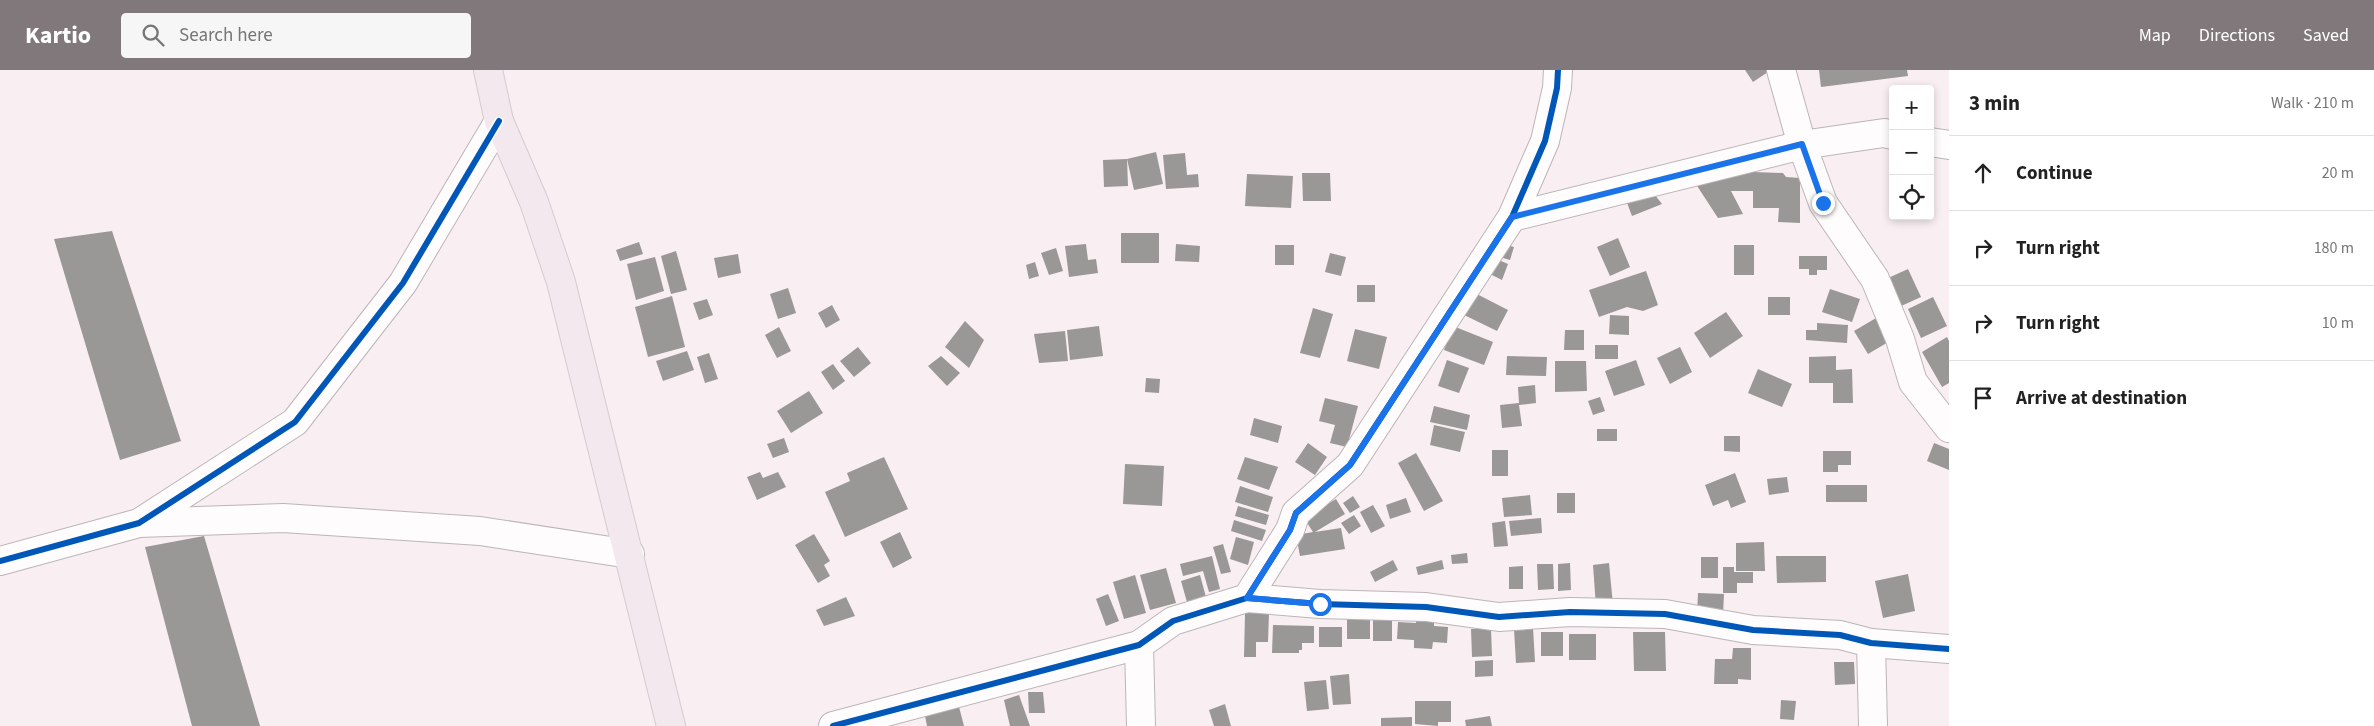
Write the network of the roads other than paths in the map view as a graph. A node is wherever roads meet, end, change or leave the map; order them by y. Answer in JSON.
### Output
{"nodes":[{"id":1,"x":488,"y":70,"type":"edge"},
{"id":2,"x":1558,"y":70,"type":"edge"},
{"id":3,"x":1781,"y":70,"type":"edge"},
{"id":4,"x":499,"y":121,"type":"junction"},
{"id":5,"x":1889,"y":134,"type":"edge"},
{"id":6,"x":1934,"y":143,"type":"edge"},
{"id":7,"x":1802,"y":144,"type":"junction"},
{"id":8,"x":1949,"y":145,"type":"edge"},
{"id":9,"x":1512,"y":217,"type":"junction"},
{"id":10,"x":1949,"y":428,"type":"edge"},
{"id":11,"x":139,"y":523,"type":"junction"},
{"id":12,"x":630,"y":554,"type":"junction"},
{"id":13,"x":0,"y":562,"type":"edge"},
{"id":14,"x":1247,"y":598,"type":"junction"},
{"id":15,"x":1871,"y":642,"type":"junction"},
{"id":16,"x":1139,"y":645,"type":"junction"},
{"id":17,"x":1949,"y":649,"type":"edge"},
{"id":18,"x":671,"y":726,"type":"edge"},
{"id":19,"x":833,"y":726,"type":"edge"},
{"id":20,"x":1141,"y":726,"type":"edge"},
{"id":21,"x":1873,"y":726,"type":"edge"}],
"edges":[{"from":1,"to":4,"type":"main road"},
{"from":2,"to":9,"type":"street"},
{"from":3,"to":7,"type":"street"},
{"from":4,"to":11,"type":"street"},
{"from":4,"to":12,"type":"main road"},
{"from":5,"to":7,"type":"street"},
{"from":6,"to":8,"type":"street"},
{"from":7,"to":9,"type":"street"},
{"from":7,"to":10,"type":"street"},
{"from":9,"to":14,"type":"street"},
{"from":11,"to":12,"type":"street"},
{"from":11,"to":13,"type":"street"},
{"from":12,"to":18,"type":"main road"},
{"from":14,"to":15,"type":"street"},
{"from":14,"to":16,"type":"street"},
{"from":15,"to":17,"type":"street"},
{"from":15,"to":21,"type":"street"},
{"from":16,"to":19,"type":"street"},
{"from":16,"to":20,"type":"street"}]}
